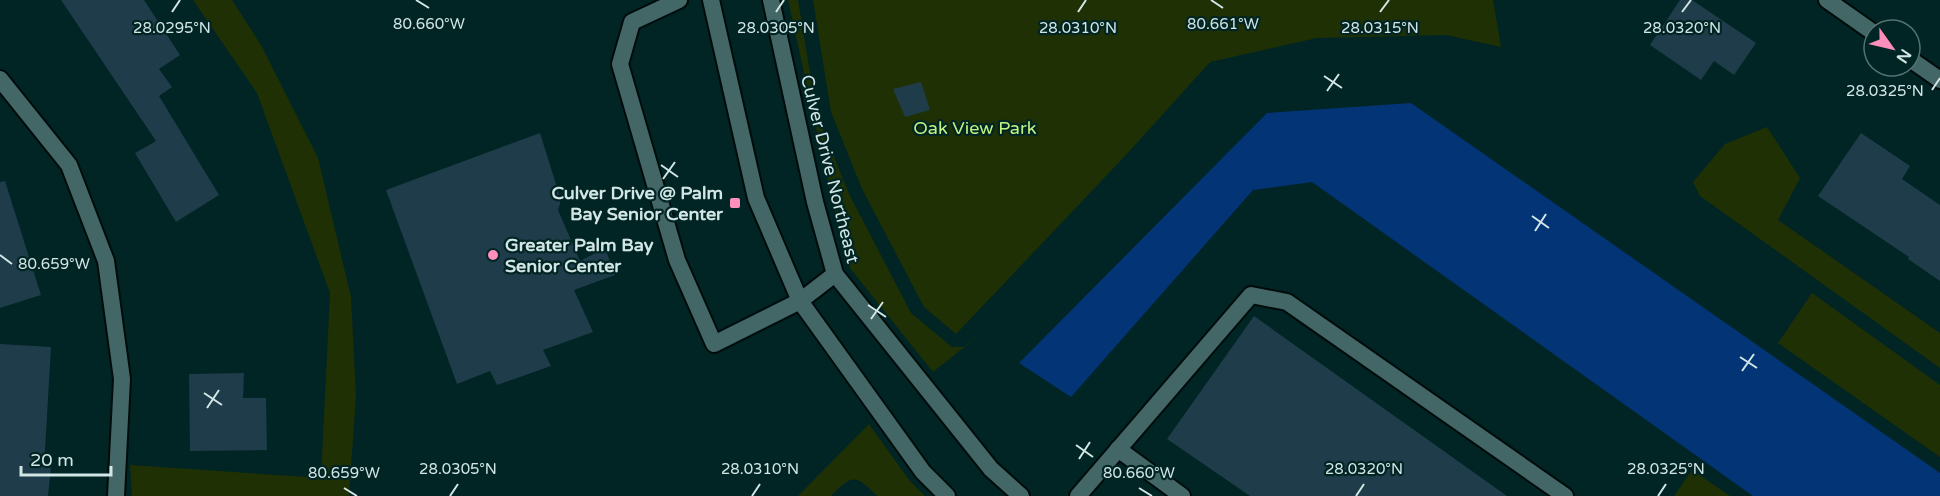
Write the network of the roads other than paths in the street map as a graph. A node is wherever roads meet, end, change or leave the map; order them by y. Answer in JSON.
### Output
{"nodes":[{"id":1,"x":678,"y":0,"type":"edge"},
{"id":2,"x":711,"y":0,"type":"edge"},
{"id":3,"x":771,"y":0,"type":"edge"},
{"id":4,"x":1827,"y":0,"type":"edge"},
{"id":5,"x":1862,"y":25,"type":"edge"},
{"id":6,"x":1922,"y":67,"type":"edge"},
{"id":7,"x":0,"y":79,"type":"edge"},
{"id":8,"x":1940,"y":80,"type":"edge"},
{"id":9,"x":835,"y":274,"type":"junction"},
{"id":10,"x":800,"y":301,"type":"junction"},
{"id":11,"x":1118,"y":449,"type":"junction"},
{"id":12,"x":116,"y":496,"type":"edge"},
{"id":13,"x":947,"y":496,"type":"edge"},
{"id":14,"x":1022,"y":496,"type":"edge"},
{"id":15,"x":1078,"y":496,"type":"edge"},
{"id":16,"x":1182,"y":496,"type":"edge"},
{"id":17,"x":1565,"y":496,"type":"edge"}],
"edges":[{"from":1,"to":10,"type":"street"},
{"from":2,"to":10,"type":"street"},
{"from":3,"to":9,"type":"street","name":"Culver Drive Northeast"},
{"from":4,"to":5,"type":"street"},
{"from":6,"to":8,"type":"street"},
{"from":7,"to":12,"type":"street"},
{"from":9,"to":10,"type":"street"},
{"from":9,"to":14,"type":"street","name":"Culver Drive Northeast"},
{"from":10,"to":13,"type":"street"},
{"from":11,"to":15,"type":"street"},
{"from":11,"to":16,"type":"street"},
{"from":11,"to":17,"type":"street"}]}
